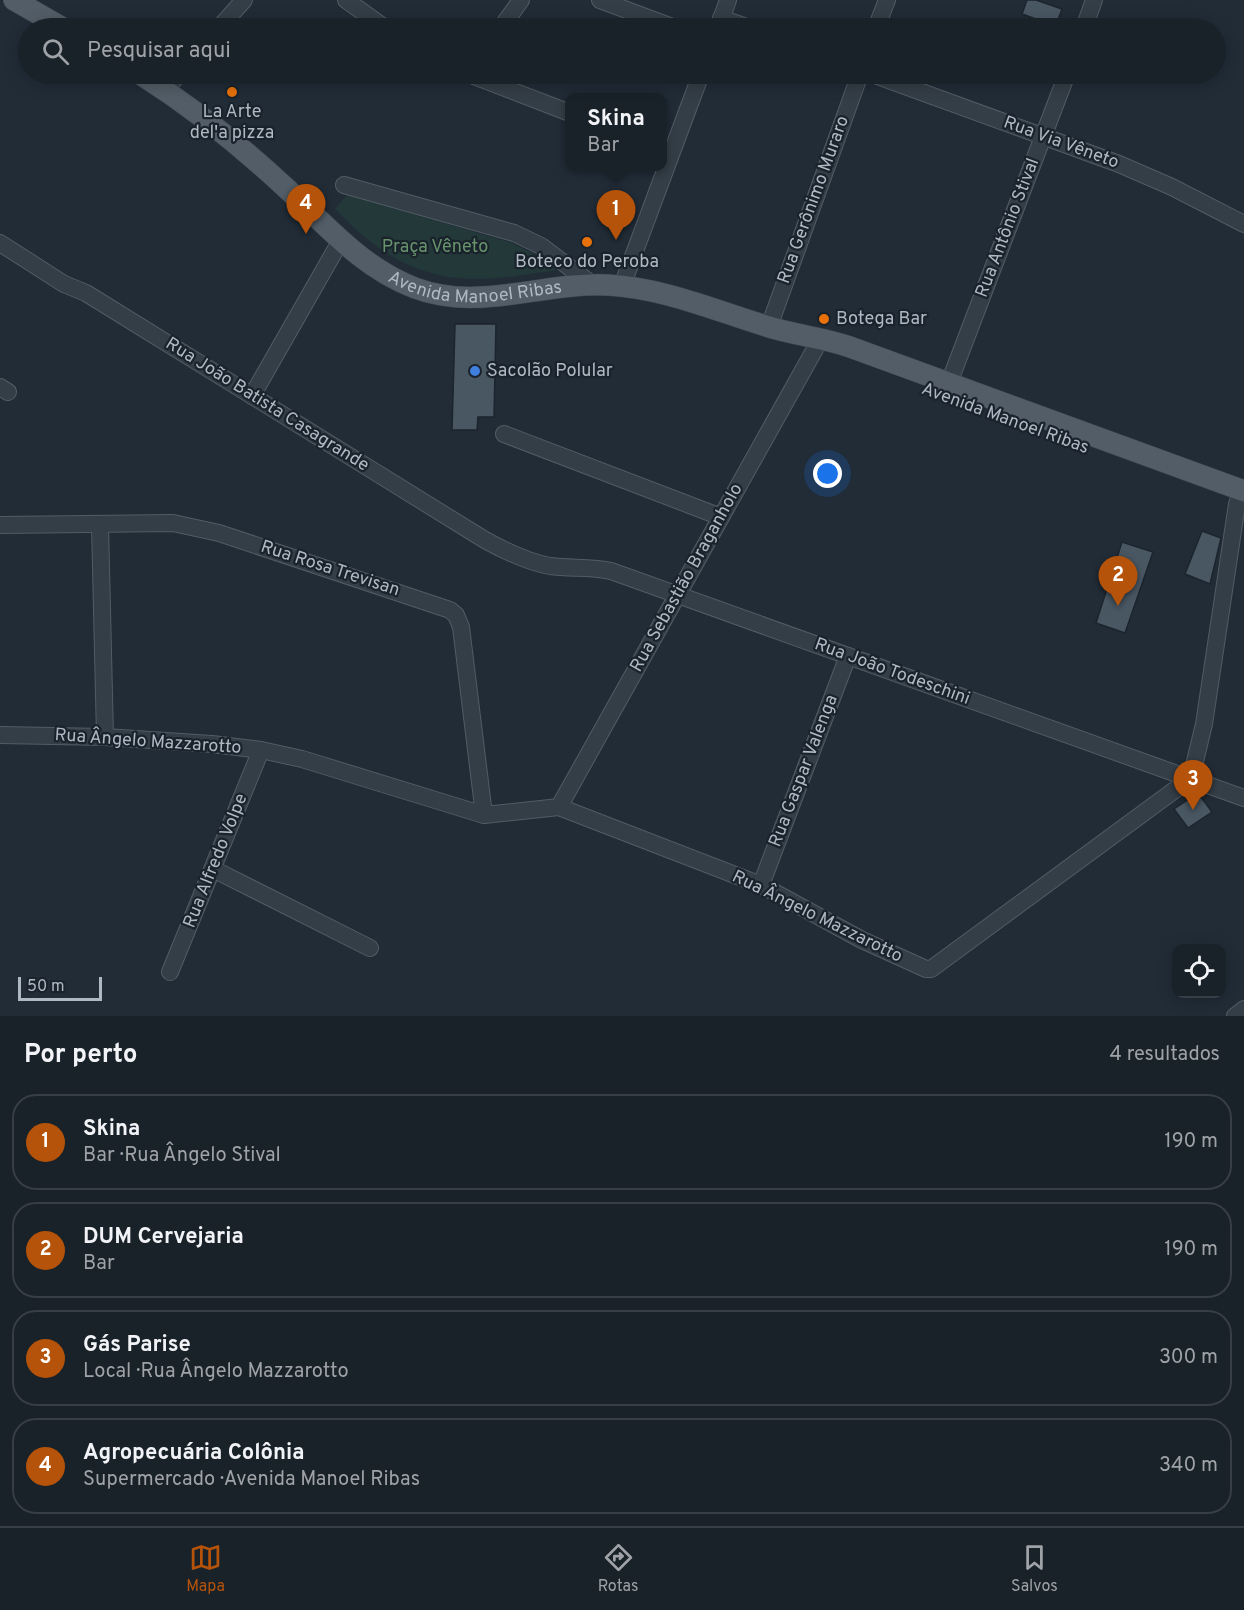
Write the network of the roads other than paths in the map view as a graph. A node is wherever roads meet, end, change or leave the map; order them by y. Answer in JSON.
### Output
{"nodes":[{"id":1,"x":14,"y":0,"type":"edge"},
{"id":2,"x":244,"y":0,"type":"edge"},
{"id":3,"x":346,"y":0,"type":"edge"},
{"id":4,"x":521,"y":0,"type":"edge"},
{"id":5,"x":600,"y":0,"type":"edge"},
{"id":6,"x":728,"y":0,"type":"edge"},
{"id":7,"x":887,"y":0,"type":"edge"},
{"id":8,"x":1094,"y":0,"type":"edge"},
{"id":9,"x":46,"y":18,"type":"edge"},
{"id":10,"x":228,"y":18,"type":"edge"},
{"id":11,"x":371,"y":18,"type":"edge"},
{"id":12,"x":508,"y":18,"type":"edge"},
{"id":13,"x":648,"y":18,"type":"edge"},
{"id":14,"x":721,"y":18,"type":"edge"},
{"id":15,"x":880,"y":18,"type":"edge"},
{"id":16,"x":1088,"y":18,"type":"edge"},
{"id":17,"x":156,"y":84,"type":"edge"},
{"id":18,"x":170,"y":84,"type":"edge"},
{"id":19,"x":495,"y":84,"type":"edge"},
{"id":20,"x":697,"y":84,"type":"edge"},
{"id":21,"x":856,"y":84,"type":"edge"},
{"id":22,"x":900,"y":84,"type":"edge"},
{"id":23,"x":1063,"y":84,"type":"edge"},
{"id":24,"x":165,"y":90,"type":"junction"},
{"id":25,"x":565,"y":111,"type":"edge"},
{"id":26,"x":1043,"y":136,"type":"junction"},
{"id":27,"x":667,"y":151,"type":"edge"},
{"id":28,"x":660,"y":171,"type":"edge"},
{"id":29,"x":344,"y":184,"type":"dead end"},
{"id":30,"x":1244,"y":224,"type":"edge"},
{"id":31,"x":341,"y":240,"type":"junction"},
{"id":32,"x":0,"y":243,"type":"edge"},
{"id":33,"x":593,"y":285,"type":"junction"},
{"id":34,"x":622,"y":286,"type":"junction"},
{"id":35,"x":769,"y":327,"type":"junction"},
{"id":36,"x":814,"y":349,"type":"junction"},
{"id":37,"x":949,"y":383,"type":"junction"},
{"id":38,"x":252,"y":396,"type":"junction"},
{"id":39,"x":504,"y":434,"type":"dead end"},
{"id":40,"x":1242,"y":498,"type":"edge"},
{"id":41,"x":721,"y":517,"type":"junction"},
{"id":42,"x":0,"y":525,"type":"edge"},
{"id":43,"x":100,"y":525,"type":"junction"},
{"id":44,"x":537,"y":563,"type":"joint"},
{"id":45,"x":677,"y":595,"type":"junction"},
{"id":46,"x":848,"y":656,"type":"junction"},
{"id":47,"x":0,"y":735,"type":"edge"},
{"id":48,"x":105,"y":737,"type":"junction"},
{"id":49,"x":261,"y":750,"type":"junction"},
{"id":50,"x":1191,"y":778,"type":"junction"},
{"id":51,"x":1244,"y":798,"type":"edge"},
{"id":52,"x":559,"y":807,"type":"junction"},
{"id":53,"x":484,"y":814,"type":"junction"},
{"id":54,"x":213,"y":869,"type":"junction"},
{"id":55,"x":760,"y":885,"type":"junction"},
{"id":56,"x":370,"y":948,"type":"dead end"},
{"id":57,"x":170,"y":972,"type":"dead end"},
{"id":58,"x":1244,"y":1009,"type":"edge"},
{"id":59,"x":1235,"y":1016,"type":"edge"}],
"edges":[{"from":1,"to":9,"type":"main road"},
{"from":2,"to":10,"type":"street"},
{"from":3,"to":11,"type":"street"},
{"from":4,"to":12,"type":"street"},
{"from":5,"to":13,"type":"street"},
{"from":6,"to":14,"type":"street"},
{"from":7,"to":15,"type":"street"},
{"from":8,"to":16,"type":"street"},
{"from":17,"to":24,"type":"main road","name":"Avenida Manoel Ribas"},
{"from":18,"to":24,"type":"street"},
{"from":19,"to":25,"type":"street"},
{"from":20,"to":27,"type":"street"},
{"from":21,"to":35,"type":"street","name":"Rua Gerônimo Muraro"},
{"from":22,"to":26,"type":"street","name":"Rua Via Vêneto"},
{"from":23,"to":26,"type":"street","name":"Rua Antônio Stival"},
{"from":24,"to":31,"type":"main road","name":"Avenida Manoel Ribas"},
{"from":26,"to":30,"type":"street","name":"Rua Via Vêneto"},
{"from":26,"to":37,"type":"street","name":"Rua Antônio Stival"},
{"from":28,"to":34,"type":"street"},
{"from":29,"to":33,"type":"street"},
{"from":31,"to":33,"type":"main road","name":"Avenida Manoel Ribas"},
{"from":31,"to":38,"type":"street"},
{"from":32,"to":38,"type":"street","name":"Rua João Batista Casagrande"},
{"from":33,"to":34,"type":"main road","name":"Avenida Manoel Ribas"},
{"from":34,"to":35,"type":"main road","name":"Avenida Manoel Ribas"},
{"from":35,"to":36,"type":"main road","name":"Avenida Manoel Ribas"},
{"from":35,"to":37,"type":"main road","name":"Avenida Manoel Ribas"},
{"from":36,"to":40,"type":"main road","name":"Avenida Manoel Ribas"},
{"from":36,"to":41,"type":"street","name":"Rua Sebastião Braganholo"},
{"from":37,"to":40,"type":"main road","name":"Avenida Manoel Ribas"},
{"from":38,"to":44,"type":"street","name":"Rua João Batista Casagrande"},
{"from":39,"to":41,"type":"street"},
{"from":40,"to":50,"type":"street"},
{"from":41,"to":45,"type":"street","name":"Rua Sebastião Braganholo"},
{"from":42,"to":43,"type":"street","name":"Rua Rosa Trevisan"},
{"from":43,"to":48,"type":"street"},
{"from":43,"to":53,"type":"street","name":"Rua Rosa Trevisan"},
{"from":44,"to":45,"type":"street","name":"Rua João Todeschini"},
{"from":45,"to":46,"type":"street","name":"Rua João Todeschini"},
{"from":45,"to":52,"type":"street","name":"Rua Sebastião Braganholo"},
{"from":46,"to":50,"type":"street","name":"Rua João Todeschini"},
{"from":46,"to":55,"type":"street","name":"Rua Gaspar Valenga"},
{"from":47,"to":48,"type":"street","name":"Rua Ângelo Mazzarotto"},
{"from":48,"to":49,"type":"street","name":"Rua Ângelo Mazzarotto"},
{"from":49,"to":53,"type":"street","name":"Rua Ângelo Mazzarotto"},
{"from":49,"to":54,"type":"street","name":"Rua Alfredo Volpe"},
{"from":50,"to":51,"type":"street","name":"Rua João Todeschini"},
{"from":50,"to":55,"type":"street","name":"Rua Ângelo Mazzarotto"},
{"from":52,"to":53,"type":"street","name":"Rua Ângelo Mazzarotto"},
{"from":52,"to":55,"type":"street","name":"Rua Ângelo Mazzarotto"},
{"from":54,"to":56,"type":"street"},
{"from":54,"to":57,"type":"street","name":"Rua Alfredo Volpe"},
{"from":58,"to":59,"type":"street"}]}
